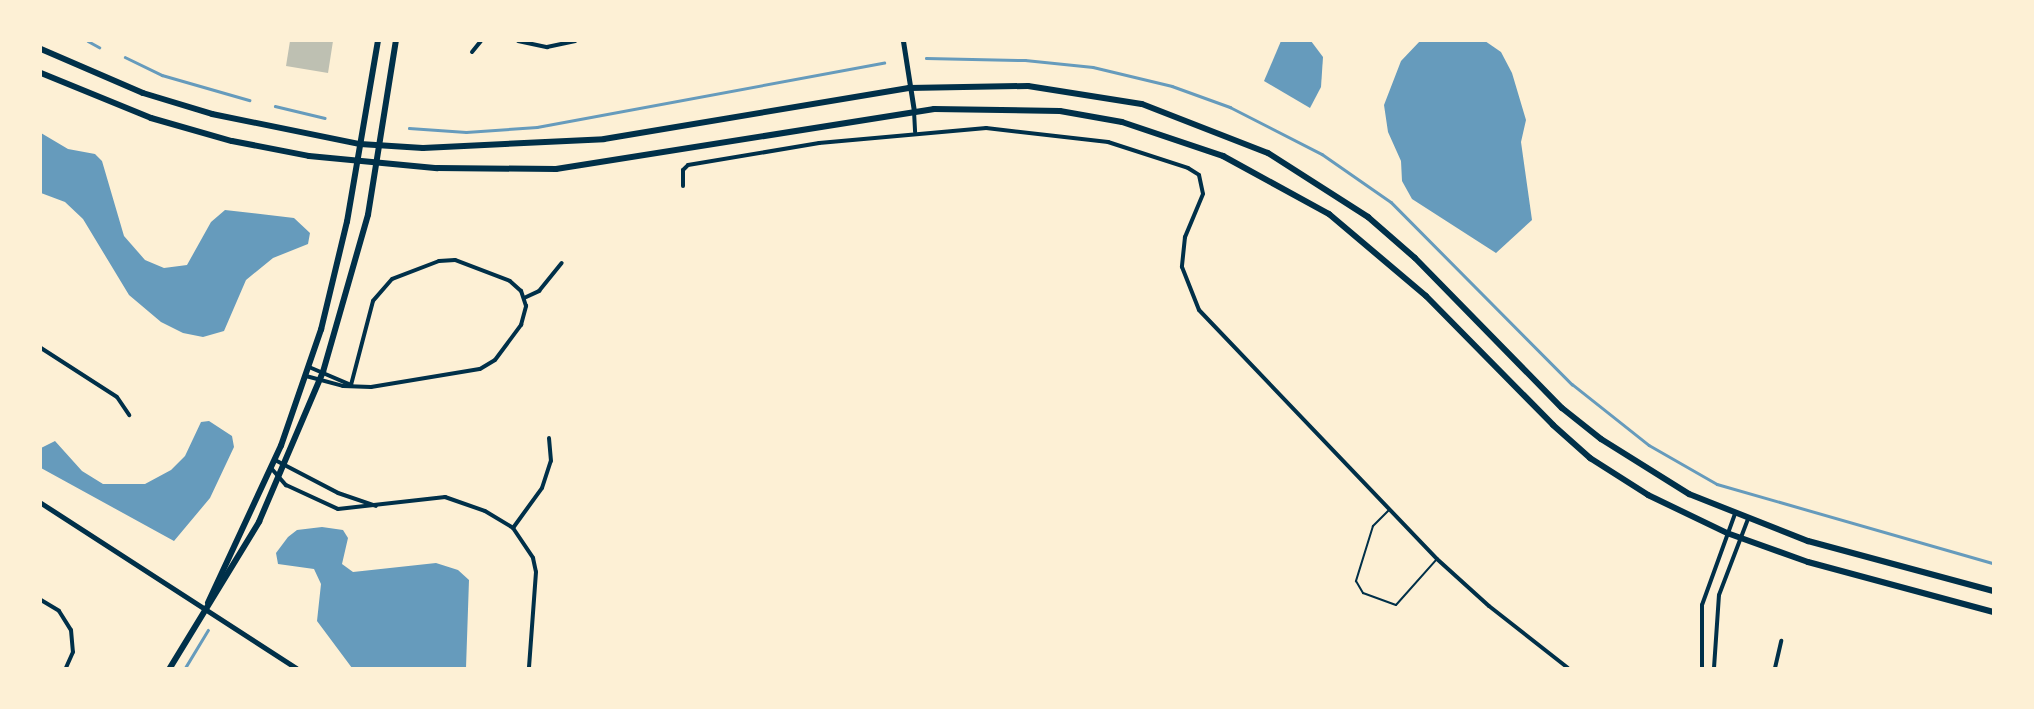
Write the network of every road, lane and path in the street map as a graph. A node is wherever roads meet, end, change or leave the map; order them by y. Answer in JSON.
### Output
{"nodes":[{"id":1,"x":378,"y":41,"type":"edge"},
{"id":2,"x":396,"y":41,"type":"edge"},
{"id":3,"x":481,"y":41,"type":"edge"},
{"id":4,"x":518,"y":41,"type":"edge"},
{"id":5,"x":575,"y":41,"type":"edge"},
{"id":6,"x":903,"y":41,"type":"edge"},
{"id":7,"x":41,"y":49,"type":"edge"},
{"id":8,"x":472,"y":52,"type":"dead end"},
{"id":9,"x":41,"y":73,"type":"edge"},
{"id":10,"x":909,"y":88,"type":"junction"},
{"id":11,"x":914,"y":110,"type":"junction"},
{"id":12,"x":915,"y":132,"type":"junction"},
{"id":13,"x":360,"y":144,"type":"junction"},
{"id":14,"x":379,"y":146,"type":"junction"},
{"id":15,"x":358,"y":162,"type":"junction"},
{"id":16,"x":377,"y":163,"type":"junction"},
{"id":17,"x":683,"y":186,"type":"dead end"},
{"id":18,"x":562,"y":263,"type":"dead end"},
{"id":19,"x":524,"y":298,"type":"junction"},
{"id":20,"x":41,"y":348,"type":"edge"},
{"id":21,"x":309,"y":367,"type":"junction"},
{"id":22,"x":323,"y":372,"type":"junction"},
{"id":23,"x":306,"y":376,"type":"junction"},
{"id":24,"x":320,"y":380,"type":"junction"},
{"id":25,"x":351,"y":385,"type":"junction"},
{"id":26,"x":128,"y":415,"type":"dead end"},
{"id":27,"x":550,"y":438,"type":"dead end"},
{"id":28,"x":275,"y":460,"type":"junction"},
{"id":29,"x":286,"y":465,"type":"junction"},
{"id":30,"x":271,"y":468,"type":"junction"},
{"id":31,"x":280,"y":477,"type":"junction"},
{"id":32,"x":41,"y":503,"type":"edge"},
{"id":33,"x":378,"y":506,"type":"junction"},
{"id":34,"x":1390,"y":508,"type":"junction"},
{"id":35,"x":1735,"y":514,"type":"junction"},
{"id":36,"x":1748,"y":519,"type":"junction"},
{"id":37,"x":513,"y":528,"type":"junction"},
{"id":38,"x":1727,"y":533,"type":"junction"},
{"id":39,"x":1740,"y":538,"type":"junction"},
{"id":40,"x":1437,"y":558,"type":"junction"},
{"id":41,"x":1993,"y":591,"type":"edge"},
{"id":42,"x":41,"y":600,"type":"edge"},
{"id":43,"x":207,"y":607,"type":"junction"},
{"id":44,"x":1993,"y":612,"type":"edge"},
{"id":45,"x":1781,"y":641,"type":"dead end"},
{"id":46,"x":66,"y":668,"type":"edge"},
{"id":47,"x":170,"y":668,"type":"edge"},
{"id":48,"x":296,"y":668,"type":"edge"},
{"id":49,"x":529,"y":668,"type":"edge"},
{"id":50,"x":1568,"y":668,"type":"edge"},
{"id":51,"x":1702,"y":668,"type":"edge"},
{"id":52,"x":1714,"y":668,"type":"edge"},
{"id":53,"x":1775,"y":668,"type":"edge"}],
"edges":[{"from":1,"to":13,"type":"main road"},
{"from":2,"to":14,"type":"main road"},
{"from":3,"to":8,"type":"street"},
{"from":4,"to":5,"type":"street"},
{"from":6,"to":10,"type":"street"},
{"from":7,"to":13,"type":"main road"},
{"from":9,"to":15,"type":"main road"},
{"from":10,"to":11,"type":"street"},
{"from":10,"to":14,"type":"main road"},
{"from":10,"to":35,"type":"main road"},
{"from":11,"to":12,"type":"street"},
{"from":11,"to":16,"type":"main road"},
{"from":11,"to":38,"type":"main road"},
{"from":12,"to":17,"type":"street"},
{"from":12,"to":34,"type":"street"},
{"from":13,"to":14,"type":"main road"},
{"from":13,"to":15,"type":"main road"},
{"from":14,"to":16,"type":"main road"},
{"from":15,"to":16,"type":"main road"},
{"from":15,"to":21,"type":"main road"},
{"from":16,"to":22,"type":"main road"},
{"from":18,"to":19,"type":"street"},
{"from":19,"to":25,"type":"street"},
{"from":19,"to":25,"type":"street"},
{"from":20,"to":26,"type":"street"},
{"from":21,"to":22,"type":"street"},
{"from":21,"to":23,"type":"main road"},
{"from":22,"to":24,"type":"main road"},
{"from":22,"to":25,"type":"street"},
{"from":23,"to":24,"type":"street"},
{"from":23,"to":28,"type":"main road"},
{"from":24,"to":25,"type":"street"},
{"from":24,"to":29,"type":"main road"},
{"from":27,"to":37,"type":"street"},
{"from":28,"to":29,"type":"street"},
{"from":28,"to":30,"type":"main road"},
{"from":29,"to":31,"type":"main road"},
{"from":29,"to":33,"type":"street"},
{"from":30,"to":31,"type":"street"},
{"from":30,"to":43,"type":"main road"},
{"from":31,"to":33,"type":"street"},
{"from":31,"to":43,"type":"main road"},
{"from":32,"to":43,"type":"street"},
{"from":33,"to":37,"type":"street"},
{"from":34,"to":40,"type":"street"},
{"from":34,"to":40,"type":"lane"},
{"from":35,"to":36,"type":"main road"},
{"from":35,"to":38,"type":"street"},
{"from":36,"to":39,"type":"street"},
{"from":36,"to":41,"type":"main road"},
{"from":37,"to":49,"type":"street"},
{"from":38,"to":39,"type":"main road"},
{"from":38,"to":51,"type":"street"},
{"from":39,"to":44,"type":"main road"},
{"from":39,"to":52,"type":"street"},
{"from":40,"to":50,"type":"street"},
{"from":42,"to":46,"type":"street"},
{"from":43,"to":47,"type":"main road"},
{"from":43,"to":48,"type":"street"},
{"from":45,"to":53,"type":"street"}]}
